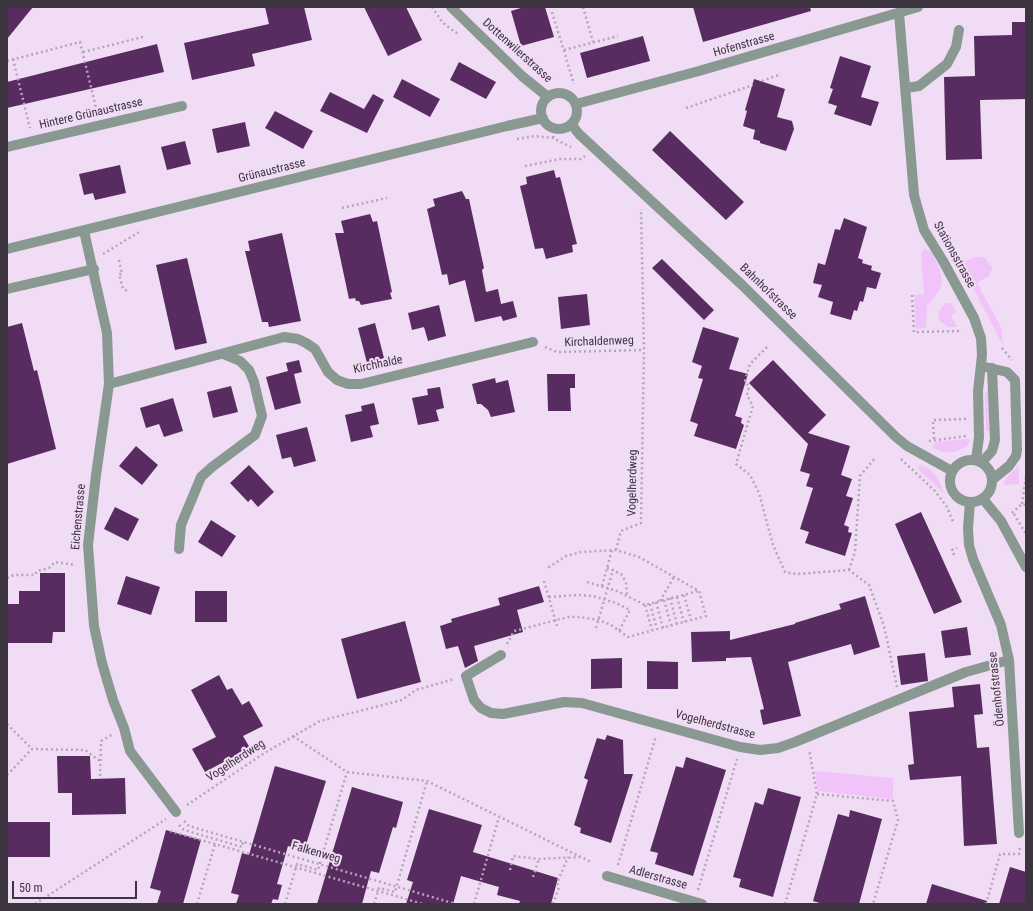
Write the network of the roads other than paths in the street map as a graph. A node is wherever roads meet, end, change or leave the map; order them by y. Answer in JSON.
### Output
{"nodes":[{"id":1,"x":451,"y":7,"type":"edge"},
{"id":2,"x":918,"y":7,"type":"edge"},
{"id":3,"x":899,"y":13,"type":"junction"},
{"id":4,"x":959,"y":30,"type":"dead end"},
{"id":5,"x":906,"y":88,"type":"junction"},
{"id":6,"x":548,"y":97,"type":"junction"},
{"id":7,"x":576,"y":104,"type":"junction"},
{"id":8,"x":182,"y":106,"type":"dead end"},
{"id":9,"x":543,"y":118,"type":"junction"},
{"id":10,"x":571,"y":124,"type":"junction"},
{"id":11,"x":7,"y":147,"type":"edge"},
{"id":12,"x":84,"y":231,"type":"junction"},
{"id":13,"x":7,"y":249,"type":"edge"},
{"id":14,"x":94,"y":269,"type":"junction"},
{"id":15,"x":7,"y":289,"type":"edge"},
{"id":16,"x":533,"y":342,"type":"road end"},
{"id":17,"x":223,"y":354,"type":"junction"},
{"id":18,"x":981,"y":366,"type":"junction"},
{"id":19,"x":992,"y":368,"type":"junction"},
{"id":20,"x":110,"y":384,"type":"junction"},
{"id":21,"x":979,"y":461,"type":"junction"},
{"id":22,"x":952,"y":471,"type":"junction"},
{"id":23,"x":993,"y":479,"type":"junction"},
{"id":24,"x":983,"y":499,"type":"junction"},
{"id":25,"x":970,"y":502,"type":"junction"},
{"id":26,"x":179,"y":549,"type":"dead end"},
{"id":27,"x":1026,"y":567,"type":"edge"},
{"id":28,"x":501,"y":655,"type":"road end"},
{"id":29,"x":1009,"y":660,"type":"junction"},
{"id":30,"x":174,"y":814,"type":"road end"},
{"id":31,"x":1019,"y":833,"type":"road end"},
{"id":32,"x":607,"y":876,"type":"dead end"},
{"id":33,"x":702,"y":904,"type":"edge"}],
"edges":[{"from":1,"to":6,"type":"street","name":"Dottenwilerstrasse"},
{"from":2,"to":3,"type":"street","name":"Hofenstrasse"},
{"from":3,"to":5,"type":"street","name":"Stationsstrasse"},
{"from":3,"to":7,"type":"street","name":"Hofenstrasse"},
{"from":4,"to":5,"type":"street"},
{"from":5,"to":18,"type":"street","name":"Stationsstrasse"},
{"from":6,"to":7,"type":"street"},
{"from":6,"to":9,"type":"street"},
{"from":7,"to":10,"type":"street"},
{"from":8,"to":11,"type":"street","name":"Hintere Grünaustrasse"},
{"from":9,"to":10,"type":"street"},
{"from":9,"to":12,"type":"street","name":"Grünaustrasse"},
{"from":10,"to":22,"type":"street","name":"Bahnhofstrasse"},
{"from":12,"to":13,"type":"street","name":"Grünaustrasse"},
{"from":12,"to":14,"type":"street","name":"Eichenstrasse"},
{"from":14,"to":15,"type":"street"},
{"from":14,"to":20,"type":"street","name":"Eichenstrasse"},
{"from":16,"to":17,"type":"street","name":"Kirchhalde"},
{"from":17,"to":20,"type":"street","name":"Kirchhalde"},
{"from":17,"to":26,"type":"street"},
{"from":18,"to":19,"type":"street"},
{"from":18,"to":21,"type":"street","name":"Stationsstrasse"},
{"from":19,"to":21,"type":"street"},
{"from":19,"to":23,"type":"street"},
{"from":20,"to":30,"type":"street","name":"Eichenstrasse"},
{"from":21,"to":22,"type":"street"},
{"from":21,"to":23,"type":"street"},
{"from":22,"to":25,"type":"street"},
{"from":23,"to":24,"type":"street"},
{"from":24,"to":25,"type":"street"},
{"from":24,"to":27,"type":"street"},
{"from":25,"to":29,"type":"street","name":"Ödenhofstrasse"},
{"from":28,"to":29,"type":"street","name":"Vogelherdstrasse"},
{"from":29,"to":31,"type":"street","name":"Ödenhofstrasse"},
{"from":32,"to":33,"type":"street","name":"Adlerstrasse"}]}
